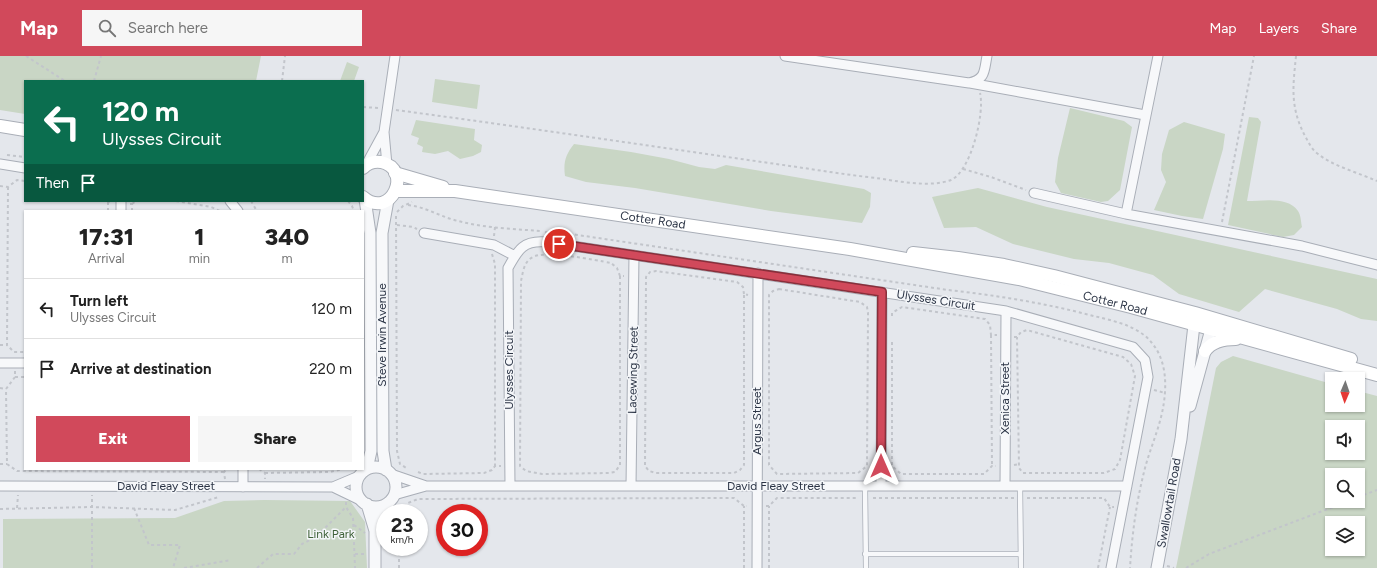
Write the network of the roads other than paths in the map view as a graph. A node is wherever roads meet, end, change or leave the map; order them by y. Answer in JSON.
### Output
{"nodes":[{"id":1,"x":395,"y":56,"type":"edge"},
{"id":2,"x":785,"y":56,"type":"edge"},
{"id":3,"x":988,"y":56,"type":"edge"},
{"id":4,"x":1158,"y":56,"type":"edge"},
{"id":5,"x":969,"y":83,"type":"junction"},
{"id":6,"x":1145,"y":115,"type":"junction"},
{"id":7,"x":0,"y":126,"type":"edge"},
{"id":8,"x":24,"y":130,"type":"edge"},
{"id":9,"x":384,"y":132,"type":"junction"},
{"id":10,"x":0,"y":164,"type":"edge"},
{"id":11,"x":364,"y":166,"type":"edge"},
{"id":12,"x":24,"y":168,"type":"edge"},
{"id":13,"x":391,"y":169,"type":"junction"},
{"id":14,"x":455,"y":191,"type":"junction"},
{"id":15,"x":1034,"y":193,"type":"road end"},
{"id":16,"x":392,"y":195,"type":"junction"},
{"id":17,"x":364,"y":198,"type":"edge"},
{"id":18,"x":231,"y":202,"type":"edge"},
{"id":19,"x":237,"y":210,"type":"edge"},
{"id":20,"x":1126,"y":214,"type":"junction"},
{"id":21,"x":424,"y":233,"type":"road end"},
{"id":22,"x":634,"y":255,"type":"junction"},
{"id":23,"x":515,"y":256,"type":"junction"},
{"id":24,"x":1377,"y":265,"type":"edge"},
{"id":25,"x":758,"y":273,"type":"junction"},
{"id":26,"x":882,"y":292,"type":"junction"},
{"id":27,"x":1006,"y":311,"type":"junction"},
{"id":28,"x":1194,"y":319,"type":"junction"},
{"id":29,"x":1213,"y":324,"type":"junction"},
{"id":30,"x":1245,"y":339,"type":"junction"},
{"id":31,"x":1205,"y":351,"type":"junction"},
{"id":32,"x":24,"y":362,"type":"edge"},
{"id":33,"x":0,"y":363,"type":"edge"},
{"id":34,"x":1377,"y":367,"type":"edge"},
{"id":35,"x":1377,"y":375,"type":"edge"},
{"id":36,"x":1181,"y":439,"type":"junction"},
{"id":37,"x":243,"y":470,"type":"edge"},
{"id":38,"x":388,"y":472,"type":"junction"},
{"id":39,"x":363,"y":473,"type":"junction"},
{"id":40,"x":0,"y":486,"type":"edge"},
{"id":41,"x":243,"y":486,"type":"junction"},
{"id":42,"x":426,"y":486,"type":"junction"},
{"id":43,"x":510,"y":486,"type":"junction"},
{"id":44,"x":631,"y":486,"type":"junction"},
{"id":45,"x":757,"y":486,"type":"junction"},
{"id":46,"x":865,"y":486,"type":"junction"},
{"id":47,"x":881,"y":486,"type":"junction"},
{"id":48,"x":1005,"y":486,"type":"junction"},
{"id":49,"x":1020,"y":486,"type":"junction"},
{"id":50,"x":1127,"y":486,"type":"junction"},
{"id":51,"x":333,"y":487,"type":"junction"},
{"id":52,"x":394,"y":495,"type":"junction"},
{"id":53,"x":364,"y":503,"type":"junction"},
{"id":54,"x":385,"y":504,"type":"edge"},
{"id":55,"x":376,"y":507,"type":"edge"},
{"id":56,"x":376,"y":527,"type":"edge"},
{"id":57,"x":375,"y":531,"type":"junction"},
{"id":58,"x":865,"y":554,"type":"junction"},
{"id":59,"x":1021,"y":554,"type":"junction"},
{"id":60,"x":375,"y":568,"type":"edge"},
{"id":61,"x":757,"y":568,"type":"edge"},
{"id":62,"x":866,"y":568,"type":"edge"},
{"id":63,"x":1021,"y":568,"type":"edge"},
{"id":64,"x":1111,"y":568,"type":"edge"},
{"id":65,"x":1157,"y":568,"type":"edge"}],
"edges":[{"from":1,"to":9,"type":"street"},
{"from":2,"to":5,"type":"street"},
{"from":3,"to":5,"type":"street"},
{"from":4,"to":6,"type":"street"},
{"from":5,"to":6,"type":"street"},
{"from":6,"to":20,"type":"street"},
{"from":7,"to":8,"type":"main road"},
{"from":9,"to":11,"type":"street"},
{"from":9,"to":13,"type":"street"},
{"from":10,"to":12,"type":"street"},
{"from":11,"to":13,"type":"main road","name":"Cotter Road"},
{"from":13,"to":14,"type":"main road","name":"Cotter Road"},
{"from":13,"to":16,"type":"main road"},
{"from":14,"to":16,"type":"main road","name":"Cotter Road"},
{"from":14,"to":28,"type":"main road","name":"Cotter Road"},
{"from":15,"to":20,"type":"street"},
{"from":16,"to":17,"type":"main road","name":"Cotter Road"},
{"from":16,"to":38,"type":"street","name":"Steve Irwin Avenue"},
{"from":17,"to":39,"type":"street","name":"Steve Irwin Avenue"},
{"from":18,"to":19,"type":"street"},
{"from":20,"to":24,"type":"street"},
{"from":21,"to":23,"type":"street"},
{"from":22,"to":23,"type":"street","name":"Ulysses Circuit"},
{"from":22,"to":25,"type":"street","name":"Ulysses Circuit"},
{"from":22,"to":44,"type":"street","name":"Lacewing Street"},
{"from":23,"to":43,"type":"street","name":"Ulysses Circuit"},
{"from":25,"to":26,"type":"street","name":"Ulysses Circuit"},
{"from":25,"to":45,"type":"street","name":"Argus Street"},
{"from":26,"to":27,"type":"street","name":"Ulysses Circuit"},
{"from":26,"to":47,"type":"street"},
{"from":27,"to":48,"type":"street","name":"Xenica Street"},
{"from":27,"to":50,"type":"street","name":"Ulysses Circuit"},
{"from":28,"to":29,"type":"main road","name":"Cotter Road"},
{"from":28,"to":36,"type":"street","name":"Swallowtail Road"},
{"from":29,"to":30,"type":"main road","name":"Cotter Road"},
{"from":29,"to":31,"type":"street","name":"Swallowtail Road"},
{"from":29,"to":34,"type":"main road","name":"Cotter Road"},
{"from":30,"to":31,"type":"main road"},
{"from":30,"to":35,"type":"main road","name":"Cotter Road"},
{"from":31,"to":36,"type":"street","name":"Swallowtail Road"},
{"from":32,"to":33,"type":"street"},
{"from":36,"to":65,"type":"street","name":"Swallowtail Road"},
{"from":37,"to":41,"type":"street"},
{"from":38,"to":39,"type":"street"},
{"from":38,"to":42,"type":"street","name":"David Fleay Street"},
{"from":38,"to":52,"type":"street"},
{"from":39,"to":51,"type":"street","name":"David Fleay Street"},
{"from":39,"to":53,"type":"street"},
{"from":40,"to":41,"type":"street","name":"David Fleay Street"},
{"from":41,"to":51,"type":"street","name":"David Fleay Street"},
{"from":42,"to":43,"type":"street","name":"David Fleay Street"},
{"from":42,"to":52,"type":"street","name":"David Fleay Street"},
{"from":43,"to":44,"type":"street","name":"David Fleay Street"},
{"from":44,"to":45,"type":"street","name":"David Fleay Street"},
{"from":45,"to":46,"type":"street","name":"David Fleay Street"},
{"from":45,"to":61,"type":"street","name":"Argus Street"},
{"from":46,"to":47,"type":"street","name":"David Fleay Street"},
{"from":46,"to":58,"type":"lane"},
{"from":47,"to":48,"type":"street","name":"David Fleay Street"},
{"from":48,"to":49,"type":"street","name":"David Fleay Street"},
{"from":49,"to":50,"type":"street","name":"David Fleay Street"},
{"from":49,"to":59,"type":"lane"},
{"from":50,"to":64,"type":"street","name":"Ulysses Circuit"},
{"from":51,"to":53,"type":"street","name":"David Fleay Street"},
{"from":52,"to":54,"type":"street"},
{"from":53,"to":55,"type":"street"},
{"from":53,"to":57,"type":"street"},
{"from":56,"to":57,"type":"street"},
{"from":57,"to":60,"type":"street"},
{"from":58,"to":59,"type":"lane"},
{"from":58,"to":62,"type":"lane"},
{"from":59,"to":63,"type":"lane"}]}
